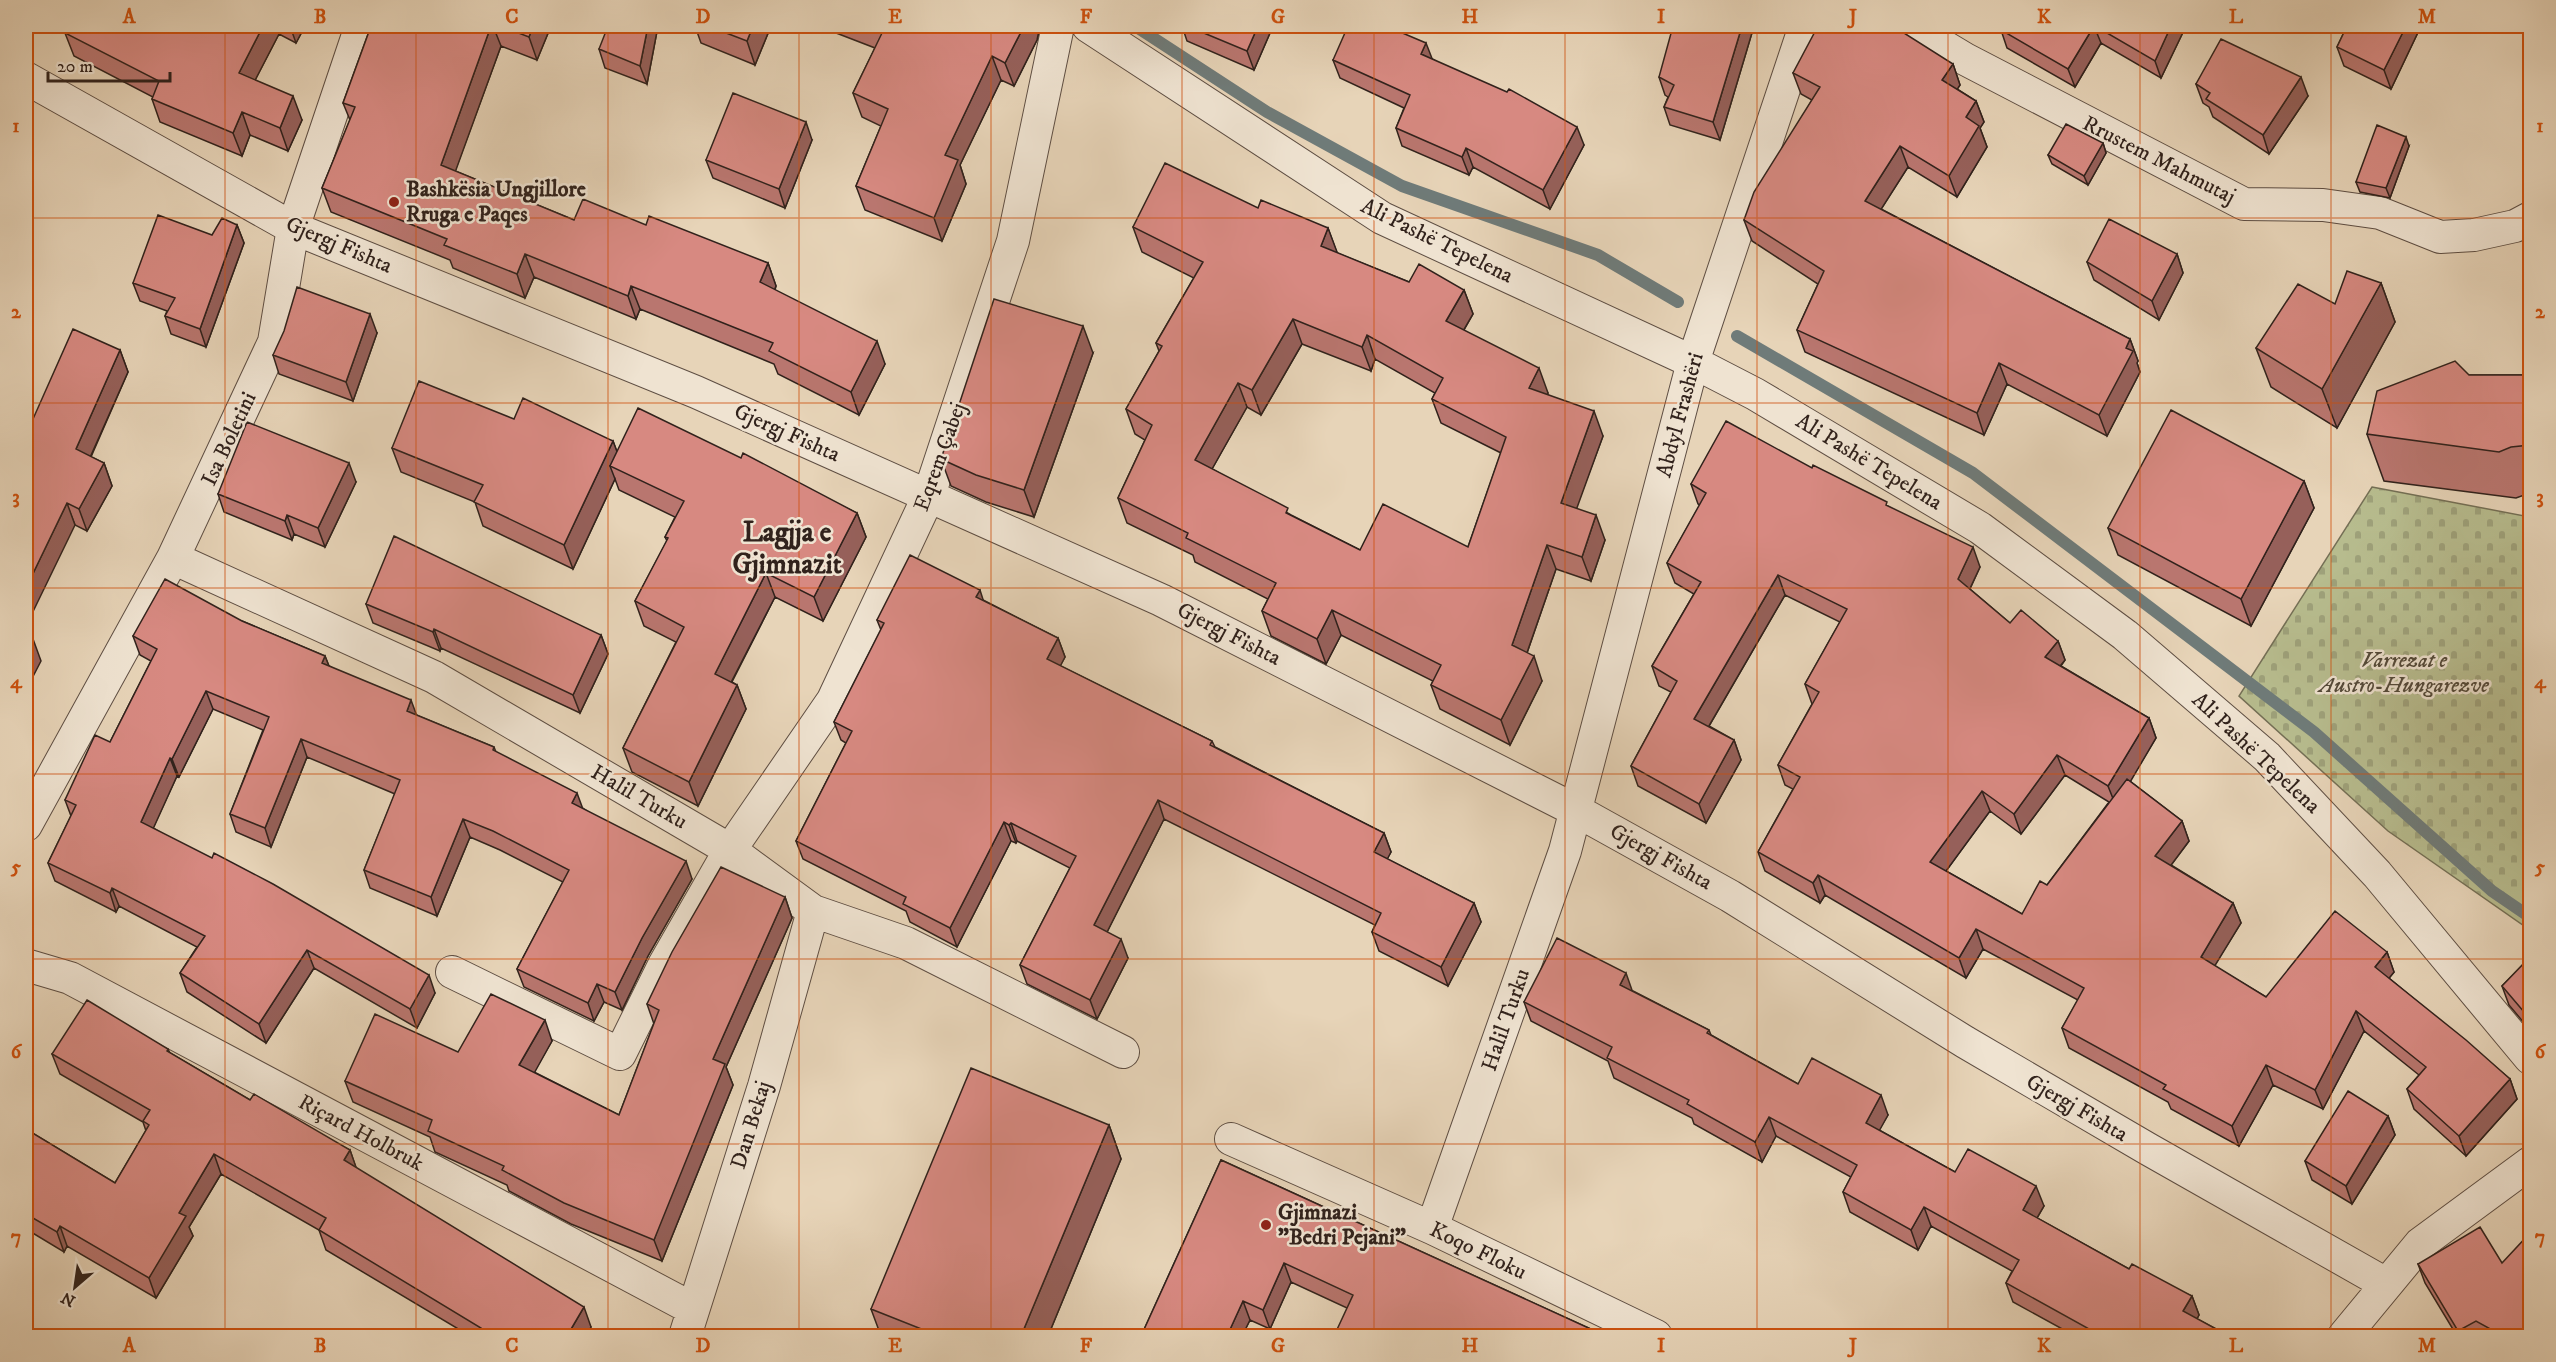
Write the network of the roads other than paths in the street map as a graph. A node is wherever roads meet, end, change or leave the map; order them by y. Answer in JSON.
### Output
{"nodes":[{"id":1,"x":361,"y":26,"type":"edge"},
{"id":2,"x":1058,"y":26,"type":"edge"},
{"id":3,"x":1088,"y":26,"type":"edge"},
{"id":4,"x":1805,"y":26,"type":"edge"},
{"id":5,"x":1910,"y":26,"type":"edge"},
{"id":6,"x":26,"y":78,"type":"edge"},
{"id":7,"x":2530,"y":218,"type":"edge"},
{"id":8,"x":293,"y":228,"type":"junction"},
{"id":9,"x":1693,"y":362,"type":"junction"},
{"id":10,"x":929,"y":495,"type":"junction"},
{"id":11,"x":173,"y":558,"type":"junction"},
{"id":12,"x":1577,"y":811,"type":"junction"},
{"id":13,"x":26,"y":825,"type":"edge"},
{"id":14,"x":730,"y":850,"type":"junction"},
{"id":15,"x":813,"y":911,"type":"junction"},
{"id":16,"x":26,"y":965,"type":"edge"},
{"id":17,"x":452,"y":972,"type":"dead end"},
{"id":18,"x":1123,"y":1052,"type":"dead end"},
{"id":19,"x":2530,"y":1058,"type":"edge"},
{"id":20,"x":1231,"y":1139,"type":"dead end"},
{"id":21,"x":2530,"y":1163,"type":"edge"},
{"id":22,"x":1432,"y":1228,"type":"junction"},
{"id":23,"x":2386,"y":1284,"type":"junction"},
{"id":24,"x":689,"y":1323,"type":"edge"},
{"id":25,"x":1656,"y":1336,"type":"edge"},
{"id":26,"x":2344,"y":1336,"type":"edge"}],
"edges":[{"from":1,"to":8,"type":"street","name":"Isa Boletini"},
{"from":2,"to":10,"type":"street","name":"Eqrem Çabej"},
{"from":3,"to":9,"type":"street","name":"Ali Pashë Tepelena"},
{"from":4,"to":9,"type":"street","name":"Abdyl Frashëri"},
{"from":5,"to":7,"type":"street","name":"Rrustem Mahmutaj"},
{"from":6,"to":8,"type":"street","name":"Gjergj Fishta"},
{"from":8,"to":10,"type":"street","name":"Gjergj Fishta"},
{"from":8,"to":11,"type":"street","name":"Isa Boletini"},
{"from":9,"to":12,"type":"street","name":"Abdyl Frashëri"},
{"from":9,"to":19,"type":"street","name":"Ali Pashë Tepelena"},
{"from":10,"to":12,"type":"street","name":"Gjergj Fishta"},
{"from":10,"to":14,"type":"street","name":"Eqrem Çabej"},
{"from":11,"to":13,"type":"street","name":"Isa Boletini"},
{"from":11,"to":14,"type":"street","name":"Halil Turku"},
{"from":12,"to":22,"type":"street","name":"Halil Turku"},
{"from":12,"to":23,"type":"street","name":"Gjergj Fishta"},
{"from":14,"to":15,"type":"street","name":"Halil Turku"},
{"from":14,"to":17,"type":"street"},
{"from":15,"to":18,"type":"street","name":"Halil Turku"},
{"from":15,"to":24,"type":"street","name":"Dan Bekaj"},
{"from":16,"to":24,"type":"street","name":"Riçard Holbruk"},
{"from":20,"to":22,"type":"street","name":"Koqo Floku"},
{"from":21,"to":23,"type":"street"},
{"from":22,"to":25,"type":"street","name":"Koqo Floku"},
{"from":23,"to":26,"type":"street"}]}
